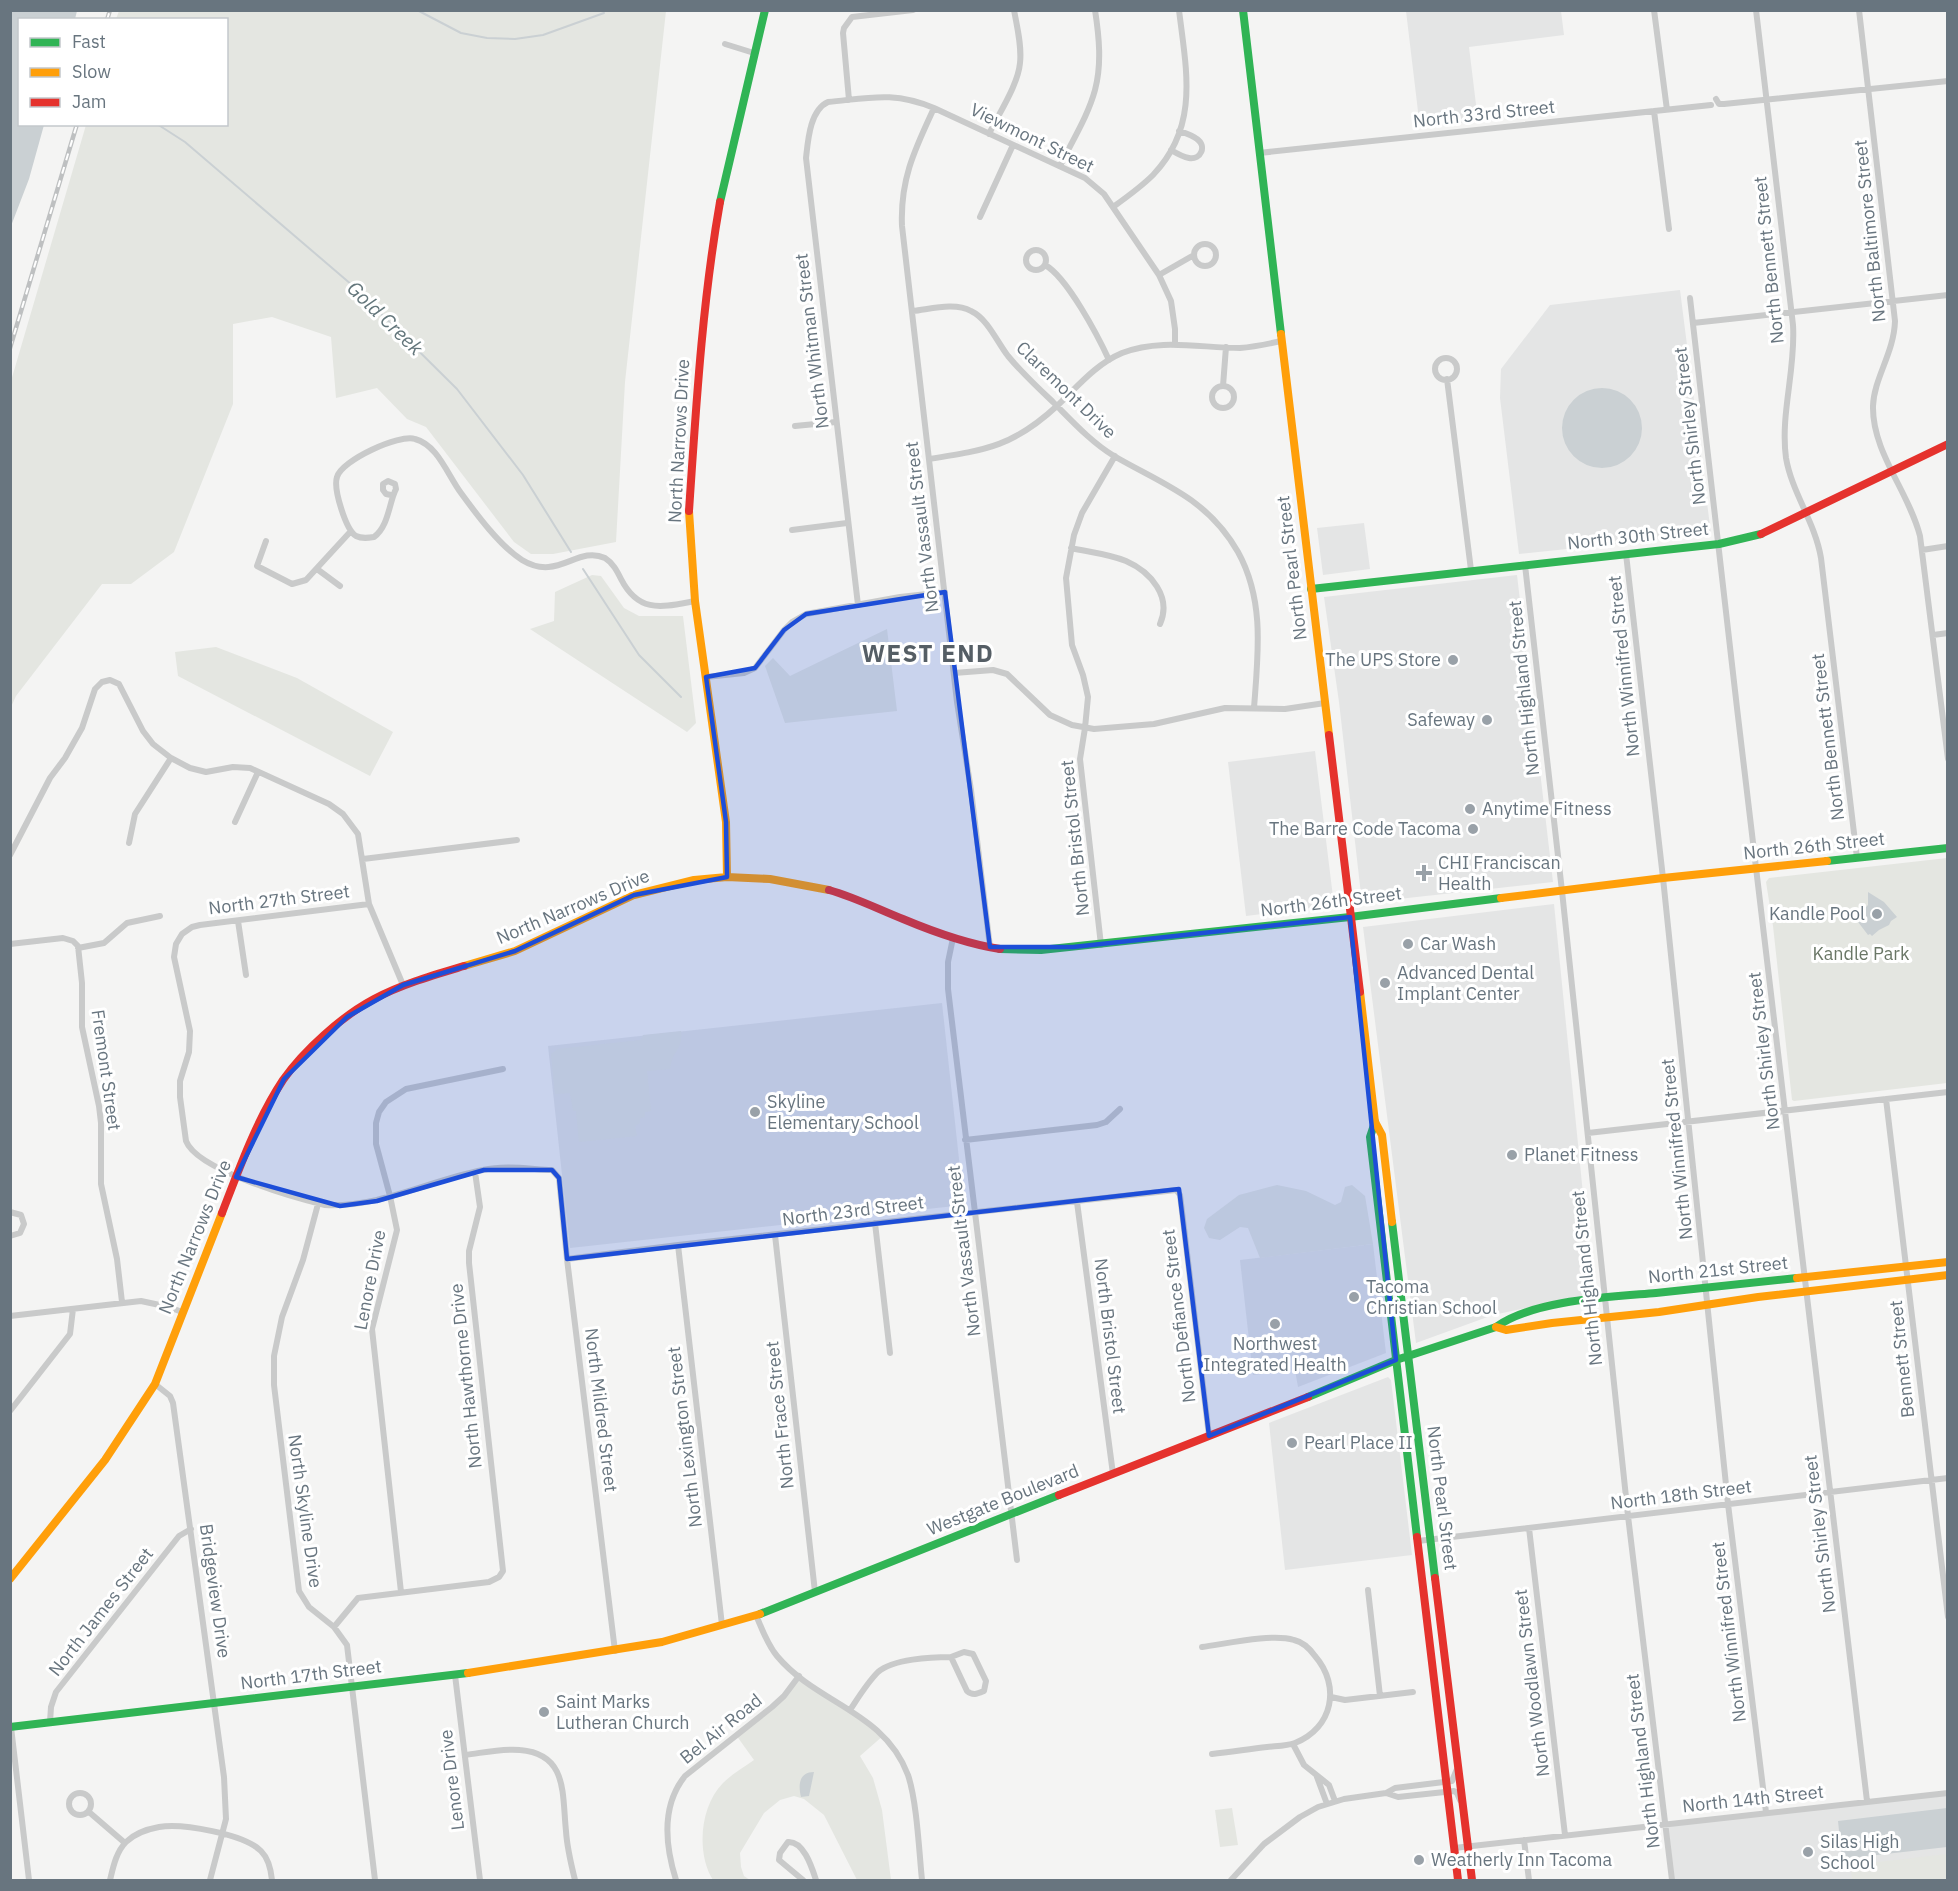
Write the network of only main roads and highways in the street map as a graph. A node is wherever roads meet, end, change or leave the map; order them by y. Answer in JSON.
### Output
{"nodes":[{"id":1,"x":765,"y":10,"type":"edge"},
{"id":2,"x":1243,"y":10,"type":"edge"},
{"id":3,"x":1947,"y":444,"type":"edge"},
{"id":4,"x":1311,"y":589,"type":"junction"},
{"id":5,"x":1947,"y":848,"type":"edge"},
{"id":6,"x":728,"y":877,"type":"junction"},
{"id":7,"x":1350,"y":917,"type":"junction"},
{"id":8,"x":1375,"y":1122,"type":"junction"},
{"id":9,"x":1947,"y":1262,"type":"edge"},
{"id":10,"x":1947,"y":1275,"type":"edge"},
{"id":11,"x":1496,"y":1327,"type":"junction"},
{"id":12,"x":1408,"y":1356,"type":"junction"},
{"id":13,"x":1396,"y":1360,"type":"junction"},
{"id":14,"x":10,"y":1579,"type":"edge"},
{"id":15,"x":615,"y":1651,"type":"joint"},
{"id":16,"x":11,"y":1727,"type":"edge"},
{"id":17,"x":1458,"y":1881,"type":"edge"},
{"id":18,"x":1472,"y":1881,"type":"edge"}],
"edges":[{"from":1,"to":6,"type":"main road","name":"North Narrows Drive"},
{"from":2,"to":4,"type":"main road","name":"North Pearl Street"},
{"from":3,"to":4,"type":"main road","name":"North 30th Street"},
{"from":4,"to":7,"type":"main road","name":"North Pearl Street"},
{"from":5,"to":7,"type":"main road","name":"North 26th Street"},
{"from":6,"to":7,"type":"main road","name":"North 26th Street"},
{"from":6,"to":14,"type":"main road","name":"North Narrows Drive"},
{"from":7,"to":8,"type":"main road","name":"North Pearl Street"},
{"from":8,"to":12,"type":"main road","name":"North Pearl Street"},
{"from":8,"to":13,"type":"main road","name":"North Pearl Street"},
{"from":9,"to":11,"type":"main road","name":"North 21st Street"},
{"from":10,"to":11,"type":"main road","name":"North 21st Street"},
{"from":11,"to":12,"type":"main road","name":"North 21st Street"},
{"from":12,"to":13,"type":"main road","name":"North 21st Street"},
{"from":12,"to":18,"type":"main road","name":"North Pearl Street"},
{"from":13,"to":15,"type":"main road","name":"Westgate Boulevard"},
{"from":13,"to":17,"type":"main road","name":"North Pearl Street"},
{"from":15,"to":16,"type":"main road","name":"North 17th Street"}]}
